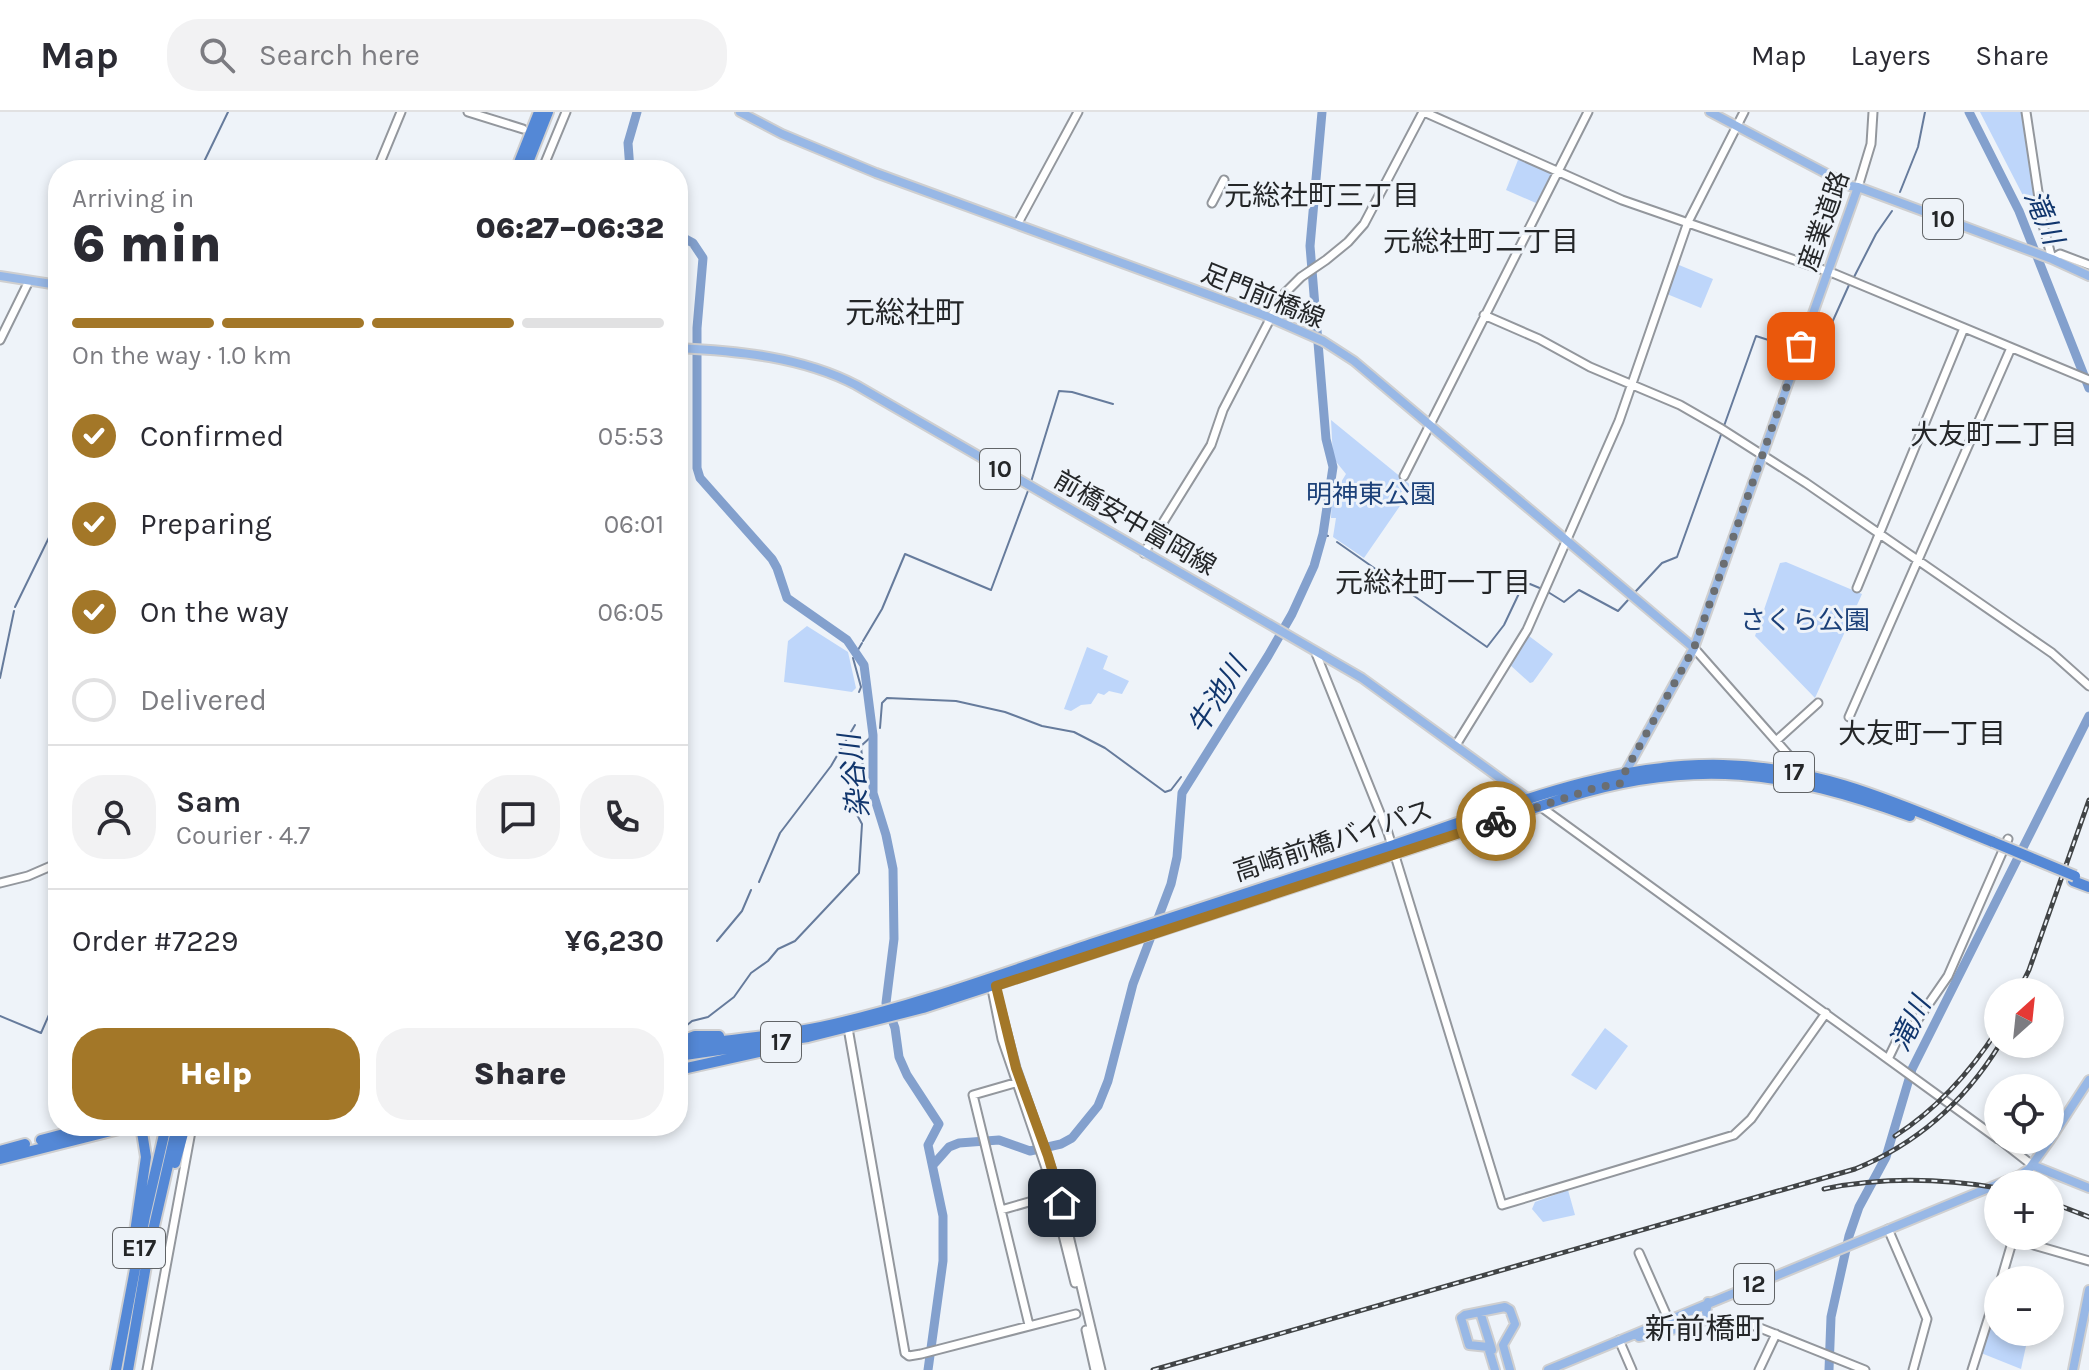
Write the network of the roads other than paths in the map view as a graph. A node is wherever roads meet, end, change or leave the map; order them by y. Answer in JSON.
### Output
{"nodes":[{"id":1,"x":401,"y":112,"type":"edge"},
{"id":2,"x":468,"y":112,"type":"edge"},
{"id":3,"x":539,"y":112,"type":"edge"},
{"id":4,"x":548,"y":112,"type":"edge"},
{"id":5,"x":566,"y":112,"type":"edge"},
{"id":6,"x":740,"y":112,"type":"edge"},
{"id":7,"x":1078,"y":112,"type":"edge"},
{"id":8,"x":1424,"y":112,"type":"edge"},
{"id":9,"x":1588,"y":112,"type":"edge"},
{"id":10,"x":1710,"y":112,"type":"edge"},
{"id":11,"x":1719,"y":112,"type":"edge"},
{"id":12,"x":1744,"y":112,"type":"edge"},
{"id":13,"x":1873,"y":112,"type":"edge"},
{"id":14,"x":2026,"y":112,"type":"edge"},
{"id":15,"x":1738,"y":124,"type":"junction"},
{"id":16,"x":523,"y":129,"type":"dead end"},
{"id":17,"x":381,"y":160,"type":"edge"},
{"id":18,"x":520,"y":160,"type":"edge"},
{"id":19,"x":529,"y":160,"type":"edge"},
{"id":20,"x":545,"y":160,"type":"edge"},
{"id":21,"x":1558,"y":172,"type":"junction"},
{"id":22,"x":1224,"y":180,"type":"dead end"},
{"id":23,"x":1858,"y":187,"type":"junction"},
{"id":24,"x":1212,"y":203,"type":"dead end"},
{"id":25,"x":1688,"y":222,"type":"junction"},
{"id":26,"x":1018,"y":223,"type":"junction"},
{"id":27,"x":2049,"y":258,"type":"junction"},
{"id":28,"x":2089,"y":270,"type":"edge"},
{"id":29,"x":1828,"y":272,"type":"junction"},
{"id":30,"x":0,"y":276,"type":"edge"},
{"id":31,"x":29,"y":281,"type":"junction"},
{"id":32,"x":48,"y":284,"type":"edge"},
{"id":33,"x":1484,"y":315,"type":"junction"},
{"id":34,"x":1271,"y":318,"type":"junction"},
{"id":35,"x":1964,"y":328,"type":"junction"},
{"id":36,"x":0,"y":340,"type":"edge"},
{"id":37,"x":2011,"y":348,"type":"junction"},
{"id":38,"x":688,"y":349,"type":"edge"},
{"id":39,"x":2089,"y":380,"type":"edge"},
{"id":40,"x":1632,"y":385,"type":"junction"},
{"id":41,"x":1430,"y":424,"type":"junction"},
{"id":42,"x":1763,"y":455,"type":"junction"},
{"id":43,"x":1404,"y":476,"type":"dead end"},
{"id":44,"x":1880,"y":535,"type":"junction"},
{"id":45,"x":1567,"y":540,"type":"junction"},
{"id":46,"x":1144,"y":553,"type":"junction"},
{"id":47,"x":1917,"y":561,"type":"junction"},
{"id":48,"x":1857,"y":588,"type":"dead end"},
{"id":49,"x":1694,"y":648,"type":"junction"},
{"id":50,"x":1315,"y":651,"type":"junction"},
{"id":51,"x":2089,"y":686,"type":"edge"},
{"id":52,"x":1818,"y":703,"type":"dead end"},
{"id":53,"x":1849,"y":717,"type":"dead end"},
{"id":54,"x":1777,"y":740,"type":"junction"},
{"id":55,"x":1456,"y":745,"type":"junction"},
{"id":56,"x":1806,"y":774,"type":"junction"},
{"id":57,"x":1623,"y":778,"type":"junction"},
{"id":58,"x":1812,"y":784,"type":"junction"},
{"id":59,"x":1530,"y":800,"type":"junction"},
{"id":60,"x":1541,"y":807,"type":"junction"},
{"id":61,"x":2008,"y":839,"type":"dead end"},
{"id":62,"x":1991,"y":845,"type":"junction"},
{"id":63,"x":1393,"y":850,"type":"junction"},
{"id":64,"x":48,"y":867,"type":"edge"},
{"id":65,"x":2074,"y":878,"type":"junction"},
{"id":66,"x":2089,"y":881,"type":"edge"},
{"id":67,"x":0,"y":883,"type":"edge"},
{"id":68,"x":2089,"y":887,"type":"edge"},
{"id":69,"x":993,"y":984,"type":"junction"},
{"id":70,"x":1826,"y":1013,"type":"junction"},
{"id":71,"x":888,"y":1014,"type":"junction"},
{"id":72,"x":848,"y":1028,"type":"junction"},
{"id":73,"x":808,"y":1037,"type":"junction"},
{"id":74,"x":688,"y":1043,"type":"edge"},
{"id":75,"x":773,"y":1044,"type":"junction"},
{"id":76,"x":688,"y":1055,"type":"edge"},
{"id":77,"x":1888,"y":1059,"type":"junction"},
{"id":78,"x":688,"y":1065,"type":"edge"},
{"id":79,"x":688,"y":1065,"type":"edge"},
{"id":80,"x":2089,"y":1080,"type":"edge"},
{"id":81,"x":1018,"y":1082,"type":"junction"},
{"id":82,"x":2064,"y":1118,"type":"edge"},
{"id":83,"x":1984,"y":1128,"type":"edge"},
{"id":84,"x":56,"y":1136,"type":"edge"},
{"id":85,"x":82,"y":1136,"type":"edge"},
{"id":86,"x":144,"y":1136,"type":"edge"},
{"id":87,"x":168,"y":1136,"type":"edge"},
{"id":88,"x":169,"y":1136,"type":"edge"},
{"id":89,"x":182,"y":1136,"type":"edge"},
{"id":90,"x":190,"y":1136,"type":"edge"},
{"id":91,"x":0,"y":1151,"type":"edge"},
{"id":92,"x":2018,"y":1154,"type":"edge"},
{"id":93,"x":2040,"y":1154,"type":"edge"},
{"id":94,"x":0,"y":1159,"type":"edge"},
{"id":95,"x":2032,"y":1165,"type":"junction"},
{"id":96,"x":2089,"y":1188,"type":"edge"},
{"id":97,"x":1057,"y":1194,"type":"junction"},
{"id":98,"x":1001,"y":1210,"type":"junction"},
{"id":99,"x":1888,"y":1229,"type":"junction"},
{"id":100,"x":149,"y":1248,"type":"junction"},
{"id":101,"x":1639,"y":1253,"type":"dead end"},
{"id":102,"x":2089,"y":1261,"type":"edge"},
{"id":103,"x":2005,"y":1266,"type":"edge"},
{"id":104,"x":2089,"y":1290,"type":"edge"},
{"id":105,"x":1708,"y":1302,"type":"junction"},
{"id":106,"x":1480,"y":1312,"type":"junction"},
{"id":107,"x":1076,"y":1314,"type":"dead end"},
{"id":108,"x":1667,"y":1320,"type":"junction"},
{"id":109,"x":1708,"y":1320,"type":"junction"},
{"id":110,"x":1029,"y":1325,"type":"junction"},
{"id":111,"x":1984,"y":1332,"type":"edge"},
{"id":112,"x":1776,"y":1334,"type":"junction"},
{"id":113,"x":1622,"y":1338,"type":"junction"},
{"id":114,"x":119,"y":1355,"type":"junction"},
{"id":115,"x":116,"y":1370,"type":"edge"},
{"id":116,"x":128,"y":1370,"type":"edge"},
{"id":117,"x":147,"y":1370,"type":"edge"},
{"id":118,"x":1098,"y":1370,"type":"edge"},
{"id":119,"x":1496,"y":1370,"type":"edge"},
{"id":120,"x":1510,"y":1370,"type":"edge"},
{"id":121,"x":1548,"y":1370,"type":"edge"},
{"id":122,"x":1632,"y":1370,"type":"edge"},
{"id":123,"x":1759,"y":1370,"type":"edge"},
{"id":124,"x":1865,"y":1370,"type":"edge"},
{"id":125,"x":1913,"y":1370,"type":"edge"},
{"id":126,"x":1972,"y":1370,"type":"edge"},
{"id":127,"x":2073,"y":1370,"type":"edge"}],
"edges":[{"from":1,"to":17,"type":"street"},
{"from":2,"to":16,"type":"street"},
{"from":3,"to":18,"type":"highway"},
{"from":4,"to":19,"type":"highway"},
{"from":5,"to":20,"type":"street"},
{"from":6,"to":26,"type":"main road","name":"足門前橋線"},
{"from":7,"to":26,"type":"street"},
{"from":8,"to":21,"type":"street"},
{"from":8,"to":34,"type":"street"},
{"from":9,"to":21,"type":"street"},
{"from":10,"to":15,"type":"main road"},
{"from":11,"to":15,"type":"main road"},
{"from":12,"to":15,"type":"street"},
{"from":13,"to":23,"type":"street","name":"産業道路"},
{"from":14,"to":27,"type":"street"},
{"from":15,"to":23,"type":"main road"},
{"from":15,"to":25,"type":"street"},
{"from":21,"to":25,"type":"street"},
{"from":21,"to":33,"type":"street"},
{"from":22,"to":24,"type":"street"},
{"from":23,"to":27,"type":"main road","number":"10"},
{"from":23,"to":29,"type":"main road","name":"産業道路"},
{"from":25,"to":29,"type":"street"},
{"from":25,"to":40,"type":"street"},
{"from":26,"to":34,"type":"main road","name":"足門前橋線"},
{"from":27,"to":28,"type":"main road","number":"10"},
{"from":29,"to":35,"type":"street"},
{"from":29,"to":42,"type":"main road","name":"産業道路"},
{"from":30,"to":31,"type":"main road"},
{"from":31,"to":32,"type":"main road"},
{"from":31,"to":36,"type":"street"},
{"from":33,"to":40,"type":"street"},
{"from":33,"to":41,"type":"street"},
{"from":34,"to":41,"type":"main road","name":"足門前橋線"},
{"from":34,"to":46,"type":"street"},
{"from":35,"to":37,"type":"street"},
{"from":35,"to":44,"type":"street"},
{"from":37,"to":39,"type":"street"},
{"from":37,"to":47,"type":"street"},
{"from":38,"to":46,"type":"main road","name":"前橋安中富岡線","number":"10"},
{"from":40,"to":42,"type":"street"},
{"from":40,"to":45,"type":"street"},
{"from":41,"to":43,"type":"street"},
{"from":41,"to":45,"type":"main road","name":"足門前橋線"},
{"from":42,"to":44,"type":"street"},
{"from":42,"to":49,"type":"main road","name":"産業道路"},
{"from":44,"to":47,"type":"street"},
{"from":44,"to":48,"type":"street"},
{"from":45,"to":49,"type":"main road","name":"足門前橋線"},
{"from":45,"to":55,"type":"street"},
{"from":46,"to":50,"type":"main road","name":"前橋安中富岡線","number":"10"},
{"from":47,"to":51,"type":"street"},
{"from":47,"to":53,"type":"street"},
{"from":49,"to":54,"type":"street"},
{"from":49,"to":57,"type":"main road","name":"産業道路"},
{"from":50,"to":55,"type":"main road","number":"10"},
{"from":50,"to":63,"type":"street"},
{"from":52,"to":54,"type":"street"},
{"from":54,"to":56,"type":"street"},
{"from":55,"to":59,"type":"main road","number":"10"},
{"from":56,"to":57,"type":"highway","name":"高崎前橋バイパス","number":"17"},
{"from":56,"to":58,"type":"street"},
{"from":56,"to":62,"type":"highway","name":"高崎前橋バイパス","number":"17"},
{"from":57,"to":58,"type":"highway","name":"高崎前橋バイパス","number":"17"},
{"from":57,"to":59,"type":"highway","name":"高崎前橋バイパス","number":"17"},
{"from":57,"to":60,"type":"highway","name":"高崎前橋バイパス","number":"17"},
{"from":58,"to":62,"type":"highway","name":"高崎前橋バイパス","number":"17"},
{"from":59,"to":60,"type":"main road","number":"10"},
{"from":59,"to":63,"type":"highway","name":"高崎前橋バイパス","number":"17"},
{"from":60,"to":63,"type":"highway","name":"高崎前橋バイパス","number":"17"},
{"from":60,"to":70,"type":"street"},
{"from":61,"to":77,"type":"street"},
{"from":62,"to":65,"type":"highway","name":"高崎前橋バイパス","number":"17","bridge":true},
{"from":63,"to":69,"type":"highway","name":"高崎前橋バイパス","number":"17"},
{"from":63,"to":70,"type":"street"},
{"from":64,"to":67,"type":"street"},
{"from":65,"to":66,"type":"highway","name":"高崎前橋バイパス","number":"17"},
{"from":65,"to":68,"type":"highway","name":"高崎前橋バイパス","number":"17"},
{"from":69,"to":71,"type":"highway","name":"高崎前橋バイパス","number":"17"},
{"from":69,"to":81,"type":"street"},
{"from":70,"to":77,"type":"street"},
{"from":71,"to":72,"type":"highway","name":"高崎前橋バイパス","number":"17"},
{"from":71,"to":74,"type":"highway","name":"高崎前橋バイパス","number":"17"},
{"from":72,"to":73,"type":"highway","name":"高崎前橋バイパス","number":"17"},
{"from":72,"to":110,"type":"street"},
{"from":73,"to":75,"type":"highway","name":"高崎前橋バイパス","number":"17"},
{"from":73,"to":78,"type":"highway"},
{"from":75,"to":76,"type":"highway","name":"高崎前橋バイパス","number":"17"},
{"from":75,"to":79,"type":"highway"},
{"from":77,"to":83,"type":"street"},
{"from":80,"to":82,"type":"main road"},
{"from":81,"to":97,"type":"street"},
{"from":81,"to":98,"type":"street"},
{"from":84,"to":91,"type":"highway"},
{"from":85,"to":94,"type":"highway"},
{"from":86,"to":114,"type":"highway"},
{"from":87,"to":114,"type":"highway","number":"E17"},
{"from":88,"to":100,"type":"highway","number":"E17"},
{"from":89,"to":100,"type":"highway"},
{"from":90,"to":117,"type":"street"},
{"from":92,"to":95,"type":"street"},
{"from":93,"to":95,"type":"main road"},
{"from":95,"to":96,"type":"main road"},
{"from":95,"to":99,"type":"main road","number":"12"},
{"from":97,"to":98,"type":"street"},
{"from":97,"to":118,"type":"street"},
{"from":98,"to":110,"type":"street"},
{"from":99,"to":105,"type":"main road","number":"12"},
{"from":99,"to":125,"type":"street"},
{"from":100,"to":116,"type":"highway","number":"E17"},
{"from":101,"to":108,"type":"street"},
{"from":102,"to":103,"type":"street"},
{"from":104,"to":127,"type":"main road"},
{"from":105,"to":108,"type":"main road","number":"12"},
{"from":105,"to":109,"type":"main road"},
{"from":106,"to":119,"type":"main road"},
{"from":106,"to":119,"type":"main road"},
{"from":106,"to":120,"type":"main road"},
{"from":107,"to":110,"type":"street"},
{"from":108,"to":109,"type":"street"},
{"from":108,"to":113,"type":"main road","number":"12"},
{"from":109,"to":112,"type":"street"},
{"from":109,"to":113,"type":"main road"},
{"from":111,"to":126,"type":"street"},
{"from":112,"to":123,"type":"street"},
{"from":112,"to":124,"type":"street"},
{"from":113,"to":121,"type":"main road","number":"12"},
{"from":113,"to":122,"type":"street"},
{"from":114,"to":115,"type":"highway","number":"E17"}]}
